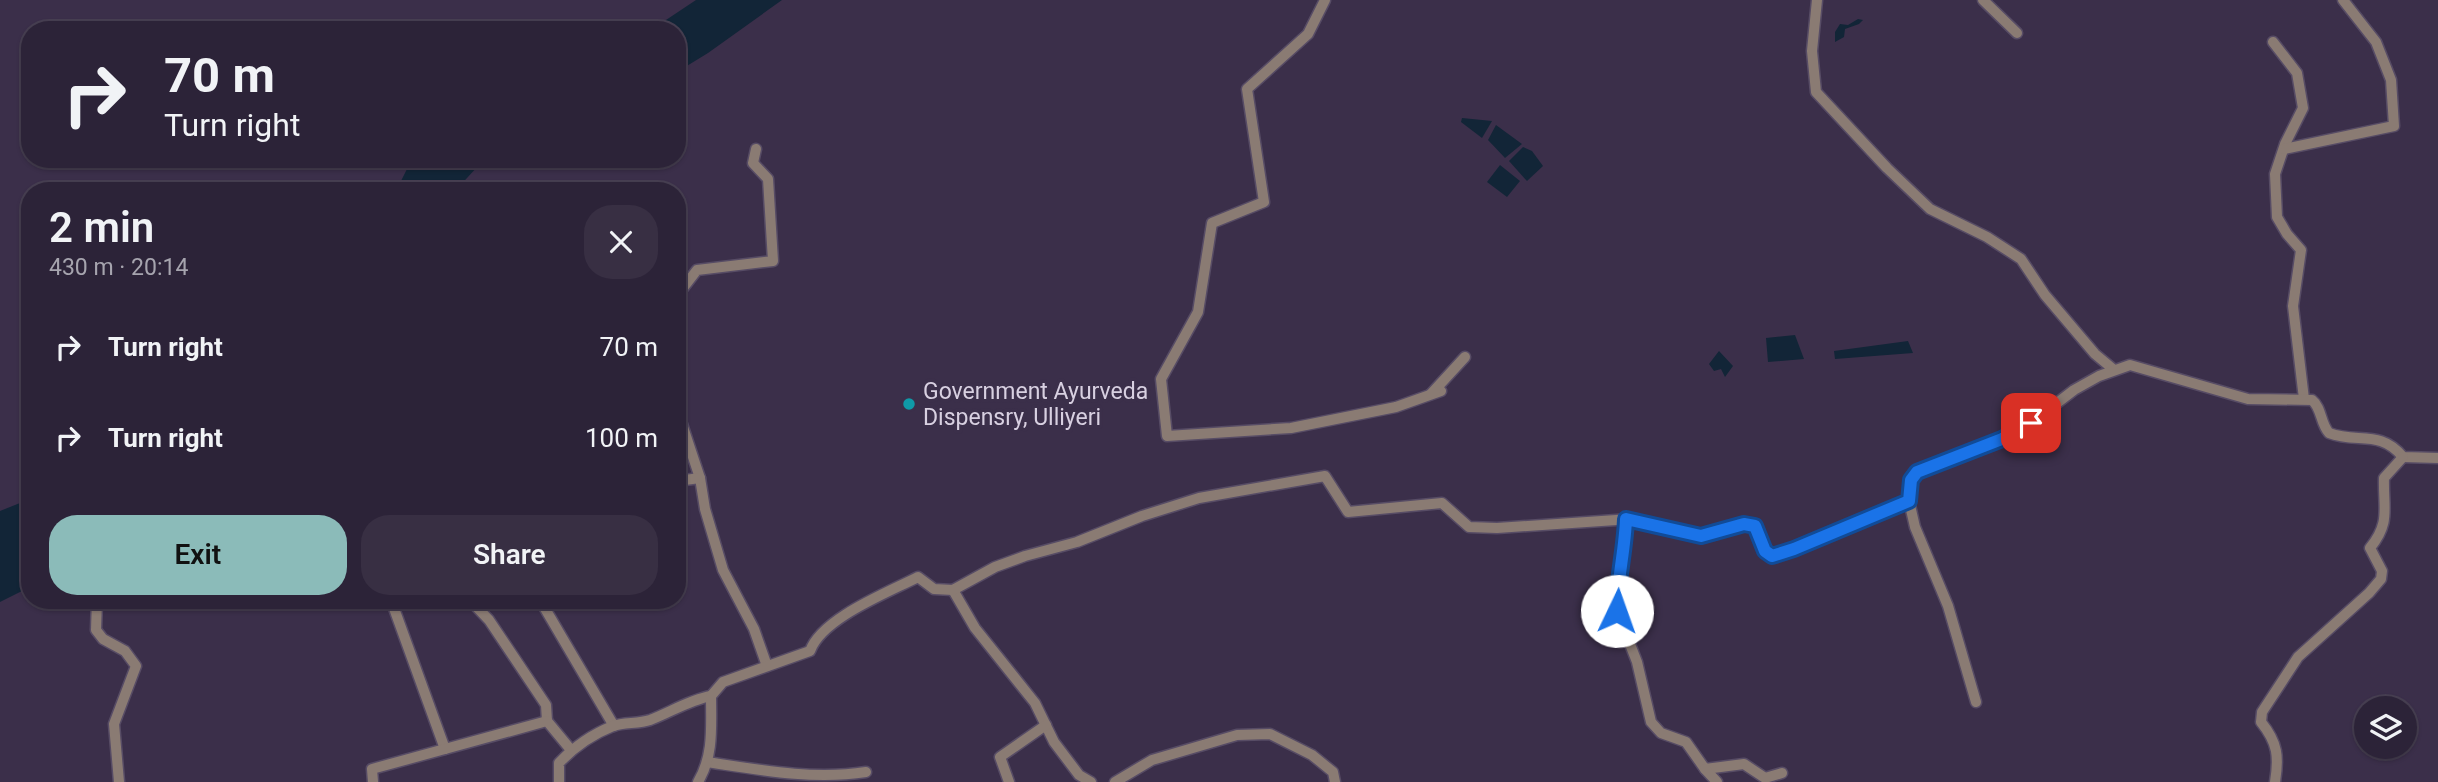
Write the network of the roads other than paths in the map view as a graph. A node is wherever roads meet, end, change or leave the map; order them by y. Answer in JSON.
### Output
{"nodes":[{"id":1,"x":1325,"y":0,"type":"edge"},
{"id":2,"x":1817,"y":0,"type":"edge"},
{"id":3,"x":1983,"y":0,"type":"edge"},
{"id":4,"x":2343,"y":0,"type":"edge"},
{"id":5,"x":2017,"y":33,"type":"dead end"},
{"id":6,"x":2273,"y":42,"type":"dead end"},
{"id":7,"x":756,"y":149,"type":"dead end"},
{"id":8,"x":2284,"y":149,"type":"junction"},
{"id":9,"x":686,"y":284,"type":"edge"},
{"id":10,"x":1465,"y":357,"type":"dead end"},
{"id":11,"x":2113,"y":369,"type":"junction"},
{"id":12,"x":2304,"y":400,"type":"junction"},
{"id":13,"x":686,"y":436,"type":"edge"},
{"id":14,"x":2403,"y":457,"type":"junction"},
{"id":15,"x":2438,"y":458,"type":"edge"},
{"id":16,"x":700,"y":478,"type":"junction"},
{"id":17,"x":686,"y":480,"type":"edge"},
{"id":18,"x":1909,"y":501,"type":"junction"},
{"id":19,"x":1626,"y":519,"type":"junction"},
{"id":20,"x":953,"y":590,"type":"junction"},
{"id":21,"x":97,"y":609,"type":"edge"},
{"id":22,"x":394,"y":609,"type":"edge"},
{"id":23,"x":479,"y":609,"type":"edge"},
{"id":24,"x":545,"y":609,"type":"edge"},
{"id":25,"x":767,"y":666,"type":"junction"},
{"id":26,"x":711,"y":696,"type":"junction"},
{"id":27,"x":1976,"y":702,"type":"dead end"},
{"id":28,"x":547,"y":722,"type":"junction"},
{"id":29,"x":1046,"y":725,"type":"junction"},
{"id":30,"x":614,"y":726,"type":"junction"},
{"id":31,"x":445,"y":750,"type":"junction"},
{"id":32,"x":571,"y":750,"type":"junction"},
{"id":33,"x":707,"y":762,"type":"junction"},
{"id":34,"x":1705,"y":769,"type":"junction"},
{"id":35,"x":866,"y":772,"type":"dead end"},
{"id":36,"x":1782,"y":773,"type":"dead end"},
{"id":37,"x":118,"y":782,"type":"edge"},
{"id":38,"x":373,"y":782,"type":"edge"},
{"id":39,"x":559,"y":782,"type":"edge"},
{"id":40,"x":698,"y":782,"type":"edge"},
{"id":41,"x":1009,"y":782,"type":"edge"},
{"id":42,"x":1091,"y":782,"type":"edge"},
{"id":43,"x":1115,"y":782,"type":"edge"},
{"id":44,"x":1335,"y":782,"type":"edge"},
{"id":45,"x":1717,"y":782,"type":"edge"},
{"id":46,"x":2275,"y":782,"type":"edge"}],
"edges":[{"from":1,"to":10,"type":"street"},
{"from":2,"to":11,"type":"street"},
{"from":3,"to":5,"type":"street"},
{"from":4,"to":8,"type":"street"},
{"from":6,"to":8,"type":"street"},
{"from":7,"to":9,"type":"street"},
{"from":8,"to":12,"type":"street"},
{"from":11,"to":12,"type":"street"},
{"from":11,"to":18,"type":"street"},
{"from":12,"to":14,"type":"street"},
{"from":13,"to":16,"type":"street"},
{"from":14,"to":15,"type":"street"},
{"from":14,"to":46,"type":"street"},
{"from":16,"to":17,"type":"street"},
{"from":16,"to":25,"type":"street"},
{"from":18,"to":19,"type":"street"},
{"from":18,"to":27,"type":"street"},
{"from":19,"to":20,"type":"street"},
{"from":19,"to":34,"type":"street"},
{"from":20,"to":25,"type":"street"},
{"from":20,"to":29,"type":"street"},
{"from":21,"to":37,"type":"street"},
{"from":22,"to":31,"type":"street"},
{"from":23,"to":28,"type":"street"},
{"from":24,"to":30,"type":"street"},
{"from":25,"to":26,"type":"street"},
{"from":26,"to":30,"type":"street"},
{"from":26,"to":33,"type":"street"},
{"from":28,"to":31,"type":"street"},
{"from":28,"to":32,"type":"street"},
{"from":29,"to":41,"type":"street"},
{"from":29,"to":42,"type":"street"},
{"from":30,"to":32,"type":"street"},
{"from":31,"to":38,"type":"street"},
{"from":32,"to":39,"type":"street"},
{"from":33,"to":35,"type":"street"},
{"from":33,"to":40,"type":"street"},
{"from":34,"to":36,"type":"street"},
{"from":34,"to":45,"type":"street"},
{"from":43,"to":44,"type":"street"}]}
